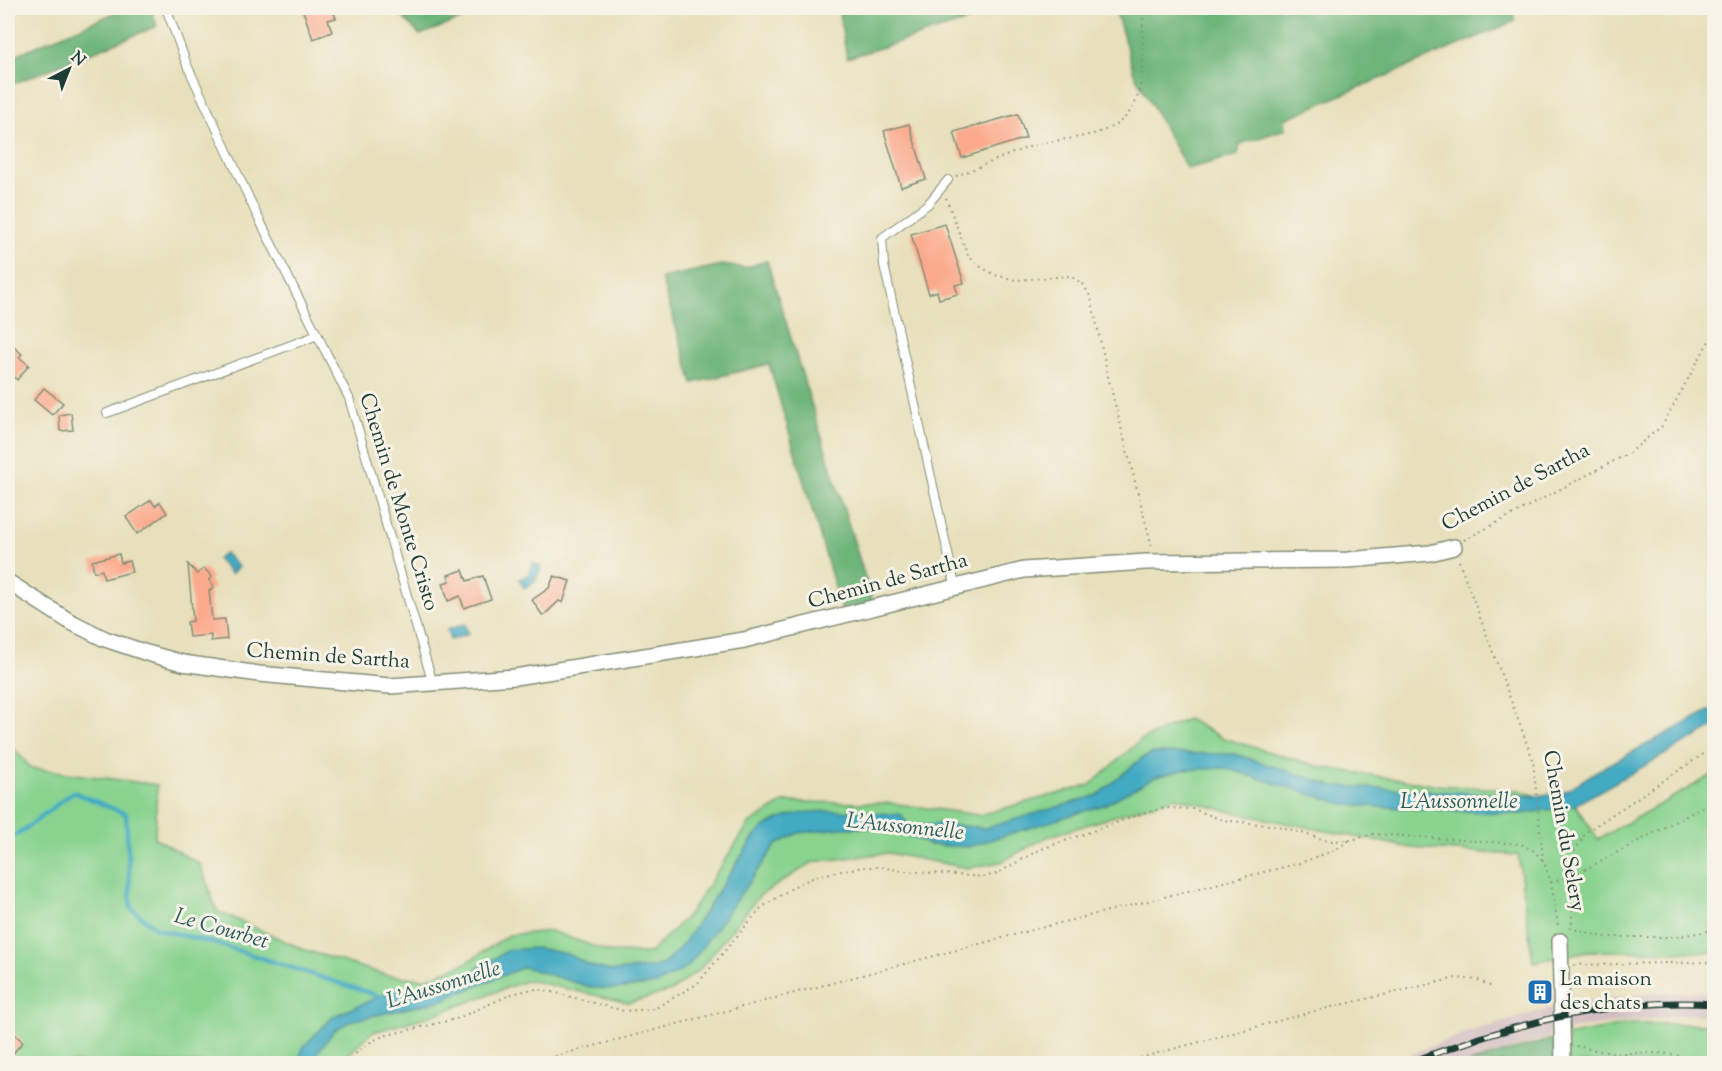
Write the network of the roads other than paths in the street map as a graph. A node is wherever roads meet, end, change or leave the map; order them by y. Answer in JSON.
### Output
{"nodes":[{"id":1,"x":166,"y":8,"type":"edge"},
{"id":2,"x":948,"y":180,"type":"road end"},
{"id":3,"x":318,"y":336,"type":"junction"},
{"id":4,"x":107,"y":413,"type":"dead end"},
{"id":5,"x":1454,"y":547,"type":"road end"},
{"id":6,"x":8,"y":582,"type":"edge"},
{"id":7,"x":956,"y":585,"type":"junction"},
{"id":8,"x":433,"y":684,"type":"junction"},
{"id":9,"x":1560,"y":941,"type":"road end"},
{"id":10,"x":1563,"y":1064,"type":"edge"}],
"edges":[{"from":1,"to":3,"type":"lane","name":"Chemin de Monte Cristo"},
{"from":2,"to":7,"type":"lane"},
{"from":3,"to":4,"type":"lane"},
{"from":3,"to":8,"type":"lane","name":"Chemin de Monte Cristo"},
{"from":5,"to":7,"type":"street","name":"Chemin de Sartha"},
{"from":6,"to":8,"type":"street","name":"Chemin de Sartha"},
{"from":7,"to":8,"type":"street","name":"Chemin de Sartha"},
{"from":9,"to":10,"type":"street","name":"Chemin du Selery"}]}
